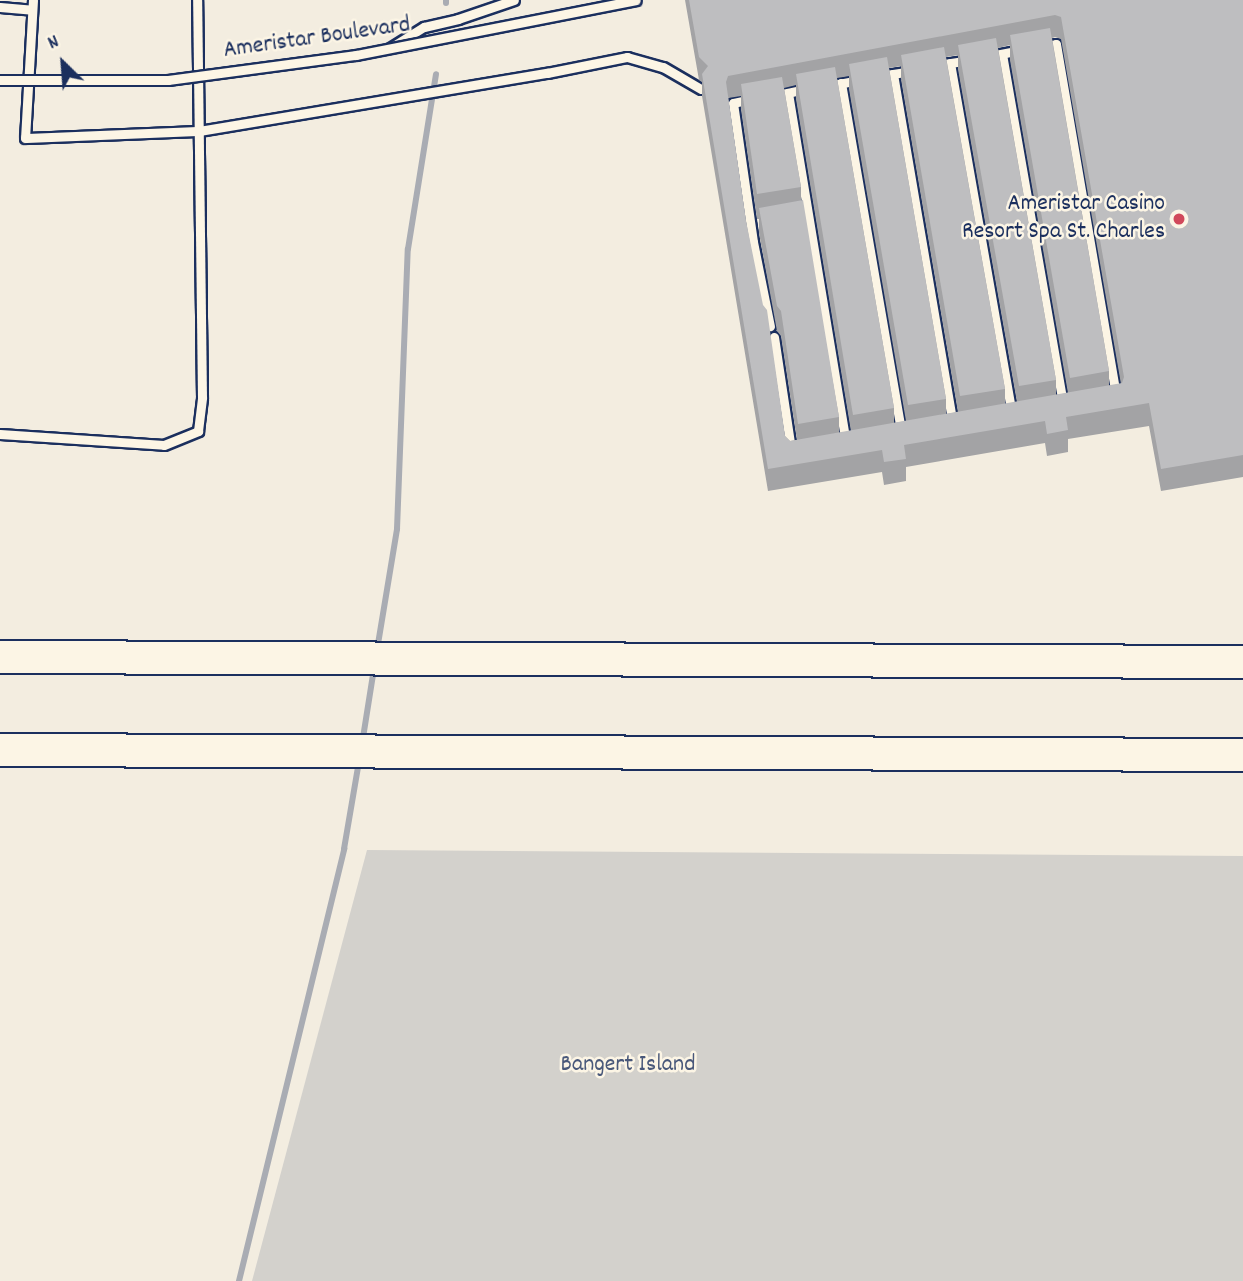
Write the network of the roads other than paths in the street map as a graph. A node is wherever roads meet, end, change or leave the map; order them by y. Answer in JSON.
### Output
{"nodes":[{"id":1,"x":197,"y":0,"type":"edge"},
{"id":2,"x":514,"y":0,"type":"edge"},
{"id":3,"x":636,"y":0,"type":"edge"},
{"id":4,"x":32,"y":5,"type":"edge"},
{"id":5,"x":0,"y":7,"type":"edge"},
{"id":6,"x":387,"y":50,"type":"junction"},
{"id":7,"x":1002,"y":54,"type":"junction"},
{"id":8,"x":950,"y":63,"type":"junction"},
{"id":9,"x":893,"y":74,"type":"junction"},
{"id":10,"x":0,"y":80,"type":"edge"},
{"id":11,"x":841,"y":83,"type":"junction"},
{"id":12,"x":701,"y":89,"type":"edge"},
{"id":13,"x":788,"y":93,"type":"junction"},
{"id":14,"x":199,"y":131,"type":"junction"},
{"id":15,"x":807,"y":217,"type":"junction"},
{"id":16,"x":796,"y":219,"type":"edge"},
{"id":17,"x":762,"y":225,"type":"edge"},
{"id":18,"x":751,"y":227,"type":"junction"},
{"id":19,"x":770,"y":326,"type":"edge"},
{"id":20,"x":774,"y":337,"type":"edge"},
{"id":21,"x":1104,"y":403,"type":"edge"},
{"id":22,"x":1077,"y":408,"type":"edge"},
{"id":23,"x":1064,"y":410,"type":"junction"},
{"id":24,"x":1051,"y":412,"type":"edge"},
{"id":25,"x":1026,"y":417,"type":"edge"},
{"id":26,"x":1013,"y":419,"type":"junction"},
{"id":27,"x":1001,"y":421,"type":"edge"},
{"id":28,"x":966,"y":426,"type":"edge"},
{"id":29,"x":954,"y":428,"type":"junction"},
{"id":30,"x":941,"y":430,"type":"edge"},
{"id":31,"x":0,"y":434,"type":"edge"},
{"id":32,"x":915,"y":435,"type":"edge"},
{"id":33,"x":902,"y":437,"type":"junction"},
{"id":34,"x":888,"y":439,"type":"edge"},
{"id":35,"x":860,"y":444,"type":"edge"},
{"id":36,"x":847,"y":447,"type":"junction"},
{"id":37,"x":833,"y":449,"type":"edge"},
{"id":38,"x":806,"y":455,"type":"edge"},
{"id":39,"x":0,"y":657,"type":"edge"},
{"id":40,"x":1243,"y":662,"type":"edge"},
{"id":41,"x":0,"y":750,"type":"edge"},
{"id":42,"x":1243,"y":755,"type":"edge"}],
"edges":[{"from":1,"to":14,"type":"lane"},
{"from":2,"to":6,"type":"lane","bridge":true},
{"from":3,"to":6,"type":"lane","name":"Ameristar Boulevard","bridge":true},
{"from":4,"to":5,"type":"lane"},
{"from":4,"to":14,"type":"lane"},
{"from":6,"to":10,"type":"lane","name":"Ameristar Boulevard","bridge":true},
{"from":7,"to":8,"type":"lane"},
{"from":7,"to":21,"type":"lane"},
{"from":7,"to":23,"type":"lane"},
{"from":8,"to":9,"type":"lane"},
{"from":8,"to":26,"type":"lane"},
{"from":9,"to":11,"type":"lane"},
{"from":9,"to":29,"type":"lane"},
{"from":11,"to":13,"type":"lane"},
{"from":11,"to":33,"type":"lane"},
{"from":12,"to":14,"type":"lane"},
{"from":13,"to":15,"type":"lane"},
{"from":13,"to":18,"type":"lane"},
{"from":14,"to":31,"type":"lane"},
{"from":15,"to":16,"type":"lane"},
{"from":15,"to":36,"type":"lane"},
{"from":17,"to":18,"type":"lane"},
{"from":18,"to":19,"type":"lane"},
{"from":20,"to":38,"type":"lane"},
{"from":22,"to":23,"type":"lane"},
{"from":23,"to":24,"type":"lane"},
{"from":25,"to":26,"type":"lane"},
{"from":26,"to":27,"type":"lane"},
{"from":28,"to":29,"type":"lane"},
{"from":29,"to":30,"type":"lane"},
{"from":32,"to":33,"type":"lane"},
{"from":33,"to":34,"type":"lane"},
{"from":35,"to":36,"type":"lane"},
{"from":36,"to":37,"type":"lane"},
{"from":39,"to":40,"type":"highway"},
{"from":41,"to":42,"type":"highway"}]}
